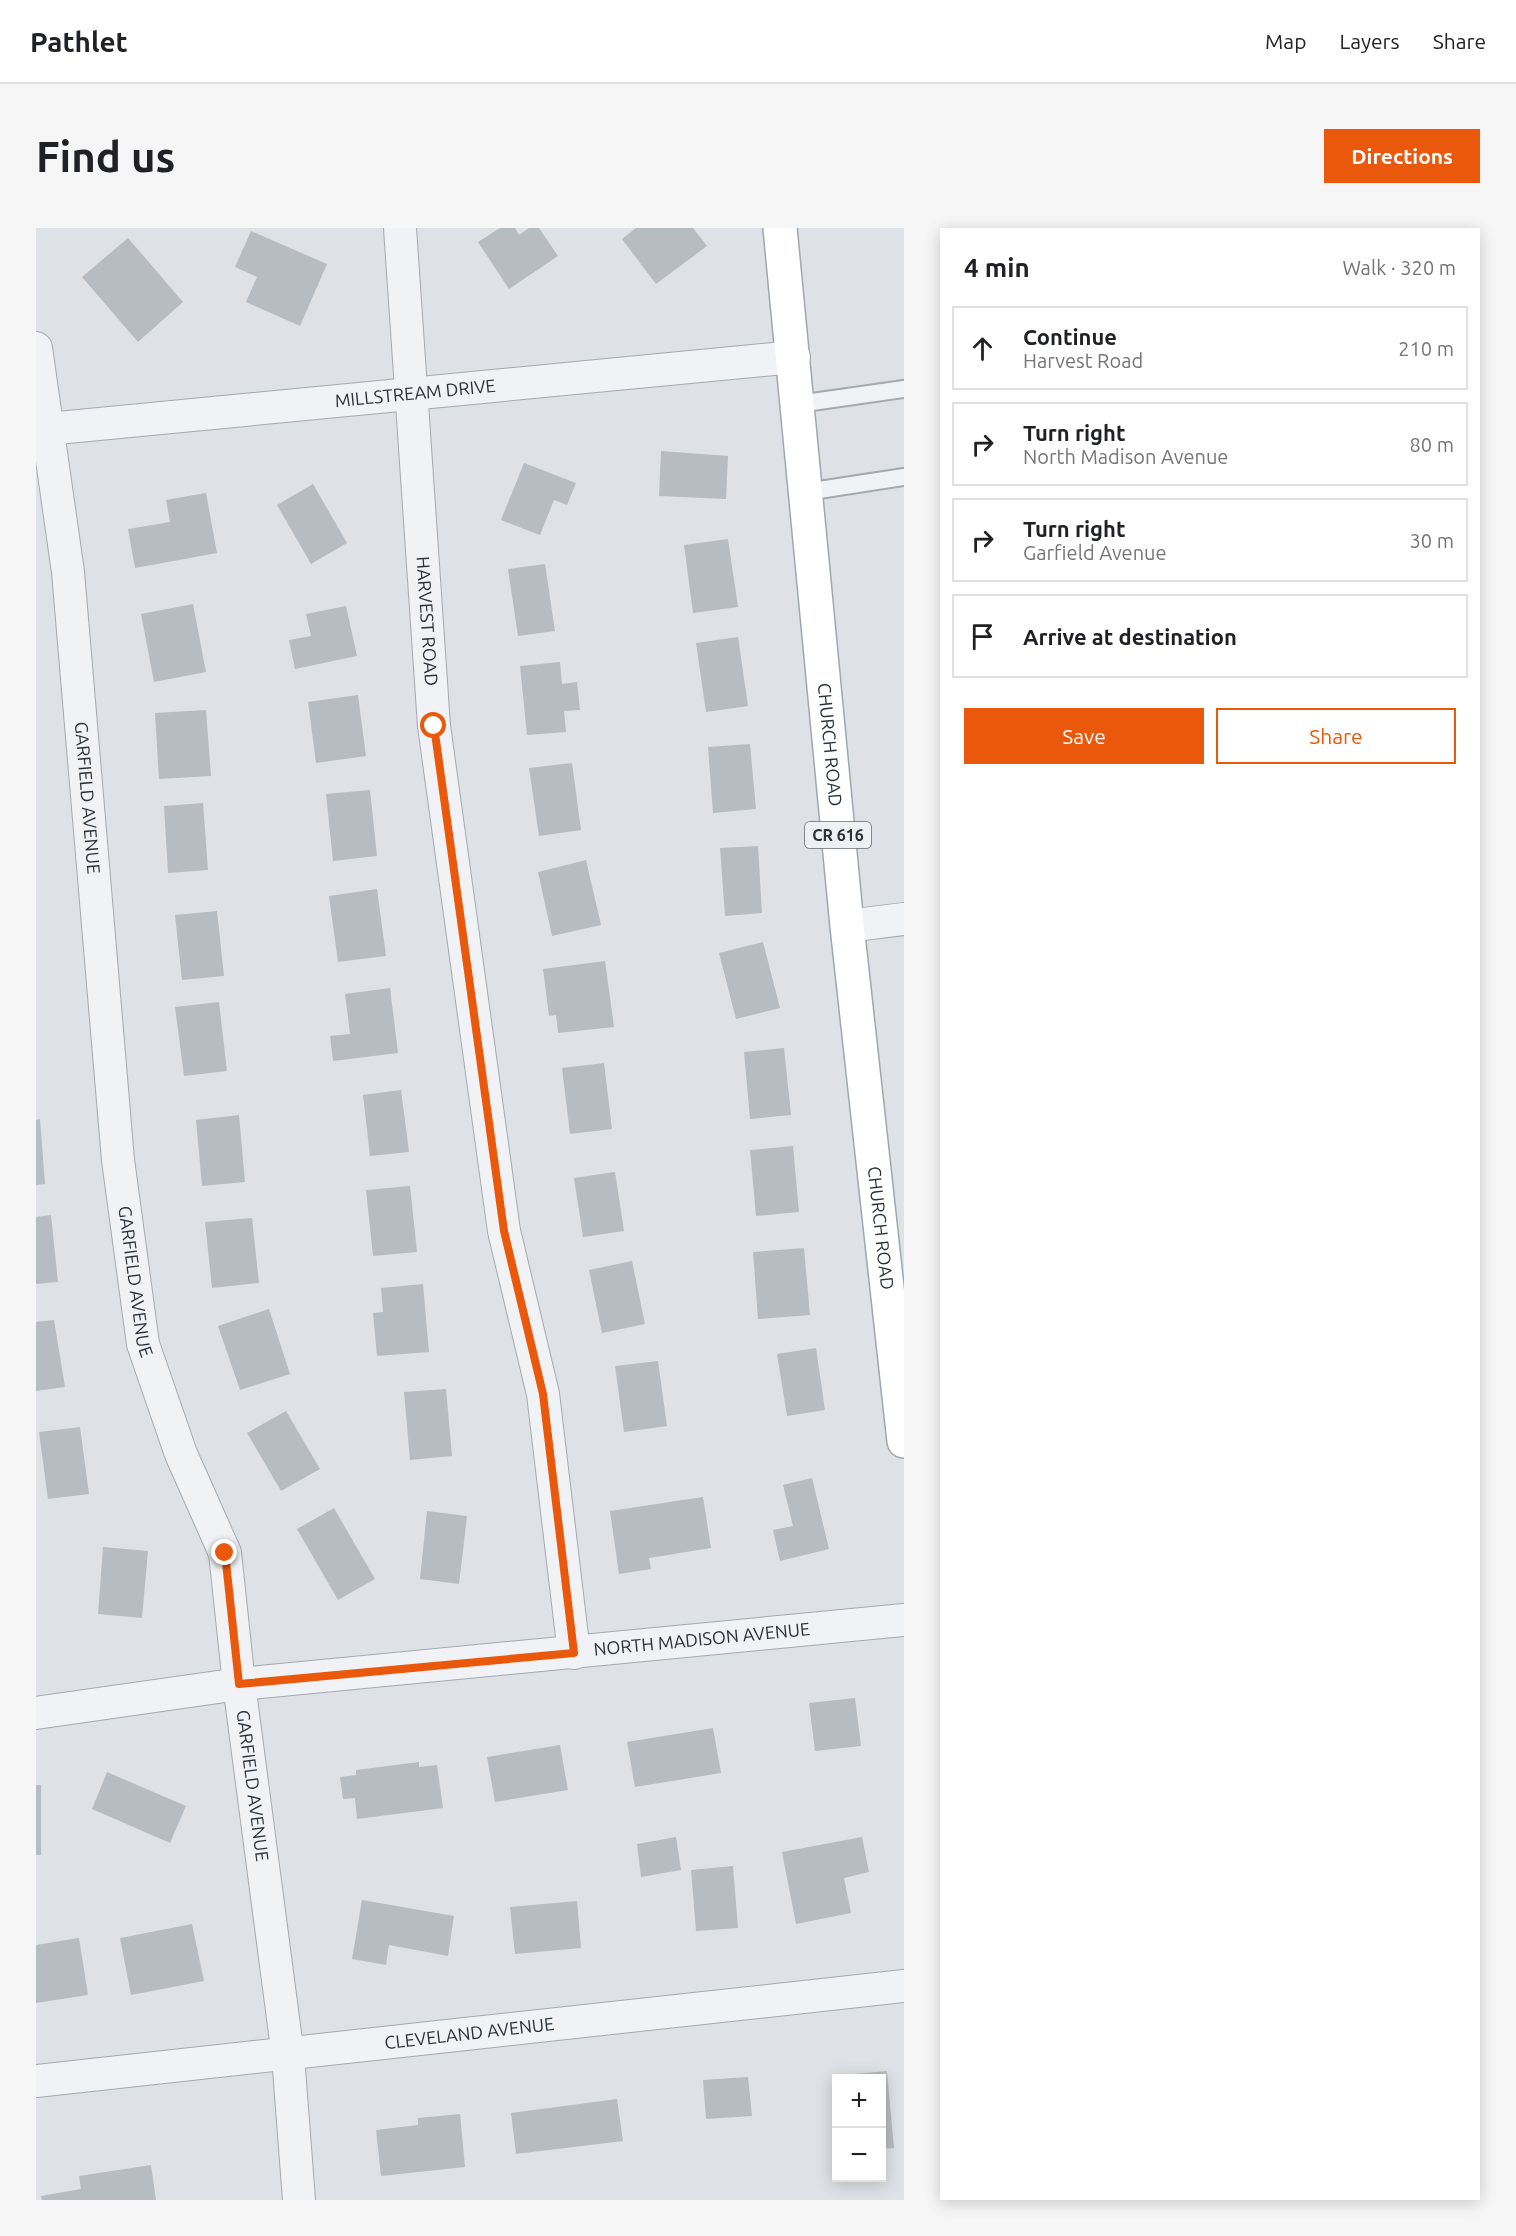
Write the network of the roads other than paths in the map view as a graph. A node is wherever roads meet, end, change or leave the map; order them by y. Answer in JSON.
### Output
{"nodes":[{"id":1,"x":400,"y":228,"type":"edge"},
{"id":2,"x":780,"y":228,"type":"edge"},
{"id":3,"x":36,"y":348,"type":"edge"},
{"id":4,"x":794,"y":357,"type":"junction"},
{"id":5,"x":904,"y":390,"type":"edge"},
{"id":6,"x":413,"y":393,"type":"junction"},
{"id":7,"x":798,"y":404,"type":"junction"},
{"id":8,"x":42,"y":429,"type":"edge"},
{"id":9,"x":904,"y":477,"type":"edge"},
{"id":10,"x":807,"y":492,"type":"junction"},
{"id":11,"x":904,"y":919,"type":"edge"},
{"id":12,"x":847,"y":926,"type":"junction"},
{"id":13,"x":904,"y":1433,"type":"edge"},
{"id":14,"x":904,"y":1620,"type":"edge"},
{"id":15,"x":574,"y":1653,"type":"junction"},
{"id":16,"x":239,"y":1684,"type":"junction"},
{"id":17,"x":36,"y":1713,"type":"edge"},
{"id":18,"x":904,"y":1986,"type":"edge"},
{"id":19,"x":288,"y":2056,"type":"junction"},
{"id":20,"x":36,"y":2081,"type":"edge"},
{"id":21,"x":299,"y":2200,"type":"edge"}],
"edges":[{"from":1,"to":6,"type":"street","name":"HARVEST ROAD"},
{"from":2,"to":4,"type":"main road","name":"CHURCH ROAD","number":"CR 616"},
{"from":3,"to":8,"type":"street","name":"GARFIELD AVENUE"},
{"from":4,"to":6,"type":"street","name":"MILLSTREAM DRIVE"},
{"from":4,"to":7,"type":"main road","name":"CHURCH ROAD","number":"CR 616"},
{"from":5,"to":7,"type":"lane"},
{"from":6,"to":8,"type":"street","name":"MILLSTREAM DRIVE"},
{"from":6,"to":15,"type":"street","name":"HARVEST ROAD"},
{"from":7,"to":10,"type":"main road","name":"CHURCH ROAD","number":"CR 616"},
{"from":8,"to":16,"type":"street","name":"GARFIELD AVENUE"},
{"from":9,"to":10,"type":"lane"},
{"from":10,"to":12,"type":"main road","name":"CHURCH ROAD","number":"CR 616"},
{"from":11,"to":12,"type":"street"},
{"from":12,"to":13,"type":"main road","name":"CHURCH ROAD","number":"CR 616"},
{"from":14,"to":15,"type":"street","name":"NORTH MADISON AVENUE"},
{"from":15,"to":16,"type":"street","name":"NORTH MADISON AVENUE"},
{"from":16,"to":17,"type":"street","name":"NORTH MADISON AVENUE"},
{"from":16,"to":19,"type":"street","name":"GARFIELD AVENUE"},
{"from":18,"to":19,"type":"street","name":"CLEVELAND AVENUE"},
{"from":19,"to":20,"type":"street","name":"CLEVELAND AVENUE"},
{"from":19,"to":21,"type":"street","name":"GARFIELD AVENUE"}]}
